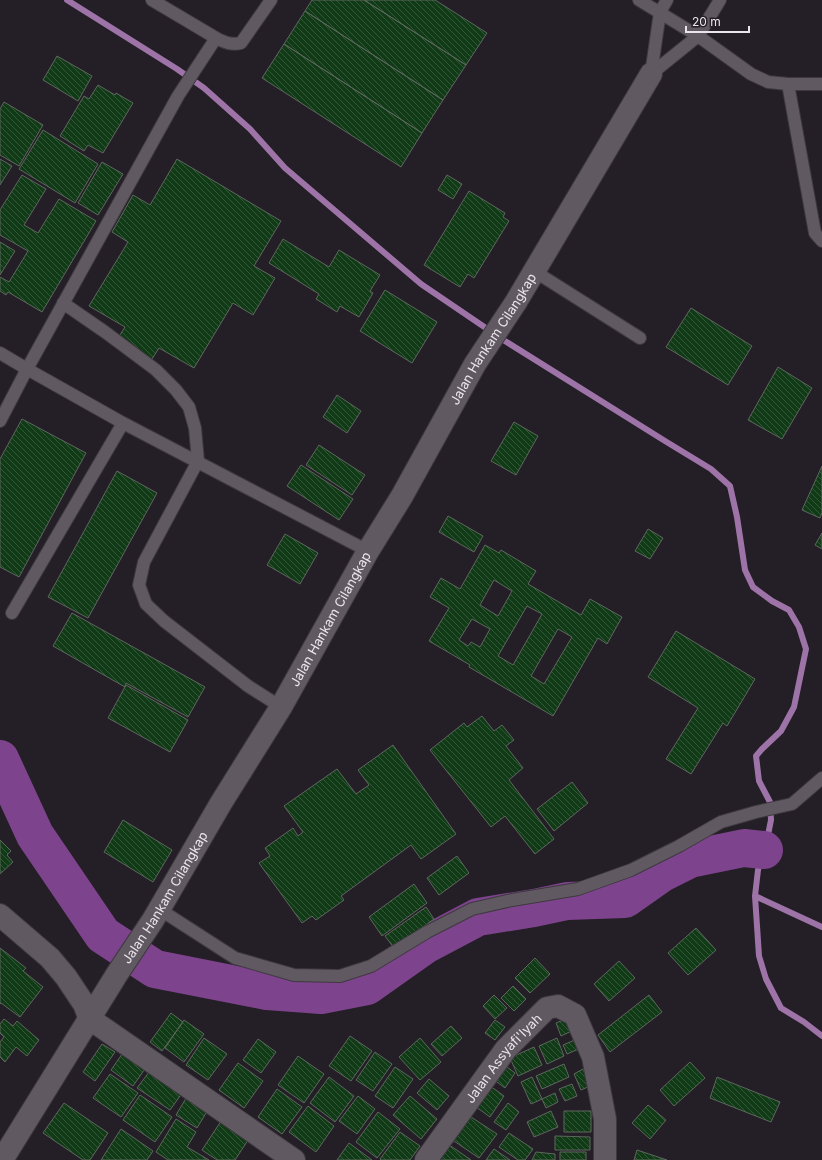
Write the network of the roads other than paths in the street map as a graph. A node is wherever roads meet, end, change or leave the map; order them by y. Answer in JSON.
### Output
{"nodes":[{"id":1,"x":152,"y":0,"type":"edge"},
{"id":2,"x":271,"y":0,"type":"edge"},
{"id":3,"x":639,"y":0,"type":"edge"},
{"id":4,"x":667,"y":0,"type":"edge"},
{"id":5,"x":720,"y":0,"type":"edge"},
{"id":6,"x":660,"y":12,"type":"junction"},
{"id":7,"x":698,"y":36,"type":"junction"},
{"id":8,"x":216,"y":38,"type":"junction"},
{"id":9,"x":651,"y":74,"type":"junction"},
{"id":10,"x":788,"y":84,"type":"junction"},
{"id":11,"x":822,"y":84,"type":"edge"},
{"id":12,"x":822,"y":241,"type":"edge"},
{"id":13,"x":534,"y":271,"type":"junction"},
{"id":14,"x":63,"y":303,"type":"junction"},
{"id":15,"x":640,"y":338,"type":"dead end"},
{"id":16,"x":0,"y":353,"type":"edge"},
{"id":17,"x":27,"y":370,"type":"junction"},
{"id":18,"x":0,"y":421,"type":"edge"},
{"id":19,"x":123,"y":423,"type":"junction"},
{"id":20,"x":198,"y":461,"type":"junction"},
{"id":21,"x":368,"y":551,"type":"junction"},
{"id":22,"x":12,"y":613,"type":"dead end"},
{"id":23,"x":281,"y":707,"type":"junction"},
{"id":24,"x":822,"y":778,"type":"edge"},
{"id":25,"x":156,"y":914,"type":"junction"},
{"id":26,"x":0,"y":915,"type":"edge"},
{"id":27,"x":90,"y":1019,"type":"junction"},
{"id":28,"x":2,"y":1160,"type":"edge"},
{"id":29,"x":294,"y":1160,"type":"edge"},
{"id":30,"x":426,"y":1160,"type":"edge"},
{"id":31,"x":605,"y":1160,"type":"edge"}],
"edges":[{"from":1,"to":8,"type":"lane"},
{"from":2,"to":8,"type":"lane"},
{"from":3,"to":6,"type":"lane"},
{"from":4,"to":6,"type":"lane"},
{"from":5,"to":7,"type":"lane"},
{"from":6,"to":7,"type":"lane"},
{"from":6,"to":9,"type":"lane"},
{"from":7,"to":9,"type":"lane"},
{"from":7,"to":10,"type":"lane"},
{"from":8,"to":14,"type":"lane"},
{"from":9,"to":13,"type":"street","name":"Jalan Hankam Cilangkap"},
{"from":10,"to":11,"type":"lane"},
{"from":10,"to":12,"type":"lane"},
{"from":13,"to":15,"type":"lane"},
{"from":13,"to":21,"type":"street","name":"Jalan Hankam Cilangkap"},
{"from":14,"to":17,"type":"lane"},
{"from":14,"to":20,"type":"lane"},
{"from":16,"to":17,"type":"lane"},
{"from":17,"to":18,"type":"lane"},
{"from":17,"to":19,"type":"lane"},
{"from":19,"to":20,"type":"lane"},
{"from":19,"to":22,"type":"lane"},
{"from":20,"to":21,"type":"lane"},
{"from":20,"to":23,"type":"lane"},
{"from":21,"to":23,"type":"street","name":"Jalan Hankam Cilangkap"},
{"from":23,"to":25,"type":"street","name":"Jalan Hankam Cilangkap"},
{"from":24,"to":25,"type":"lane"},
{"from":25,"to":27,"type":"street","name":"Jalan Hankam Cilangkap"},
{"from":26,"to":27,"type":"street"},
{"from":27,"to":28,"type":"street","name":"Jalan Hankam Cilangkap"},
{"from":27,"to":29,"type":"street"},
{"from":30,"to":31,"type":"street","name":"Jalan Assyafi'Iyah"}]}
